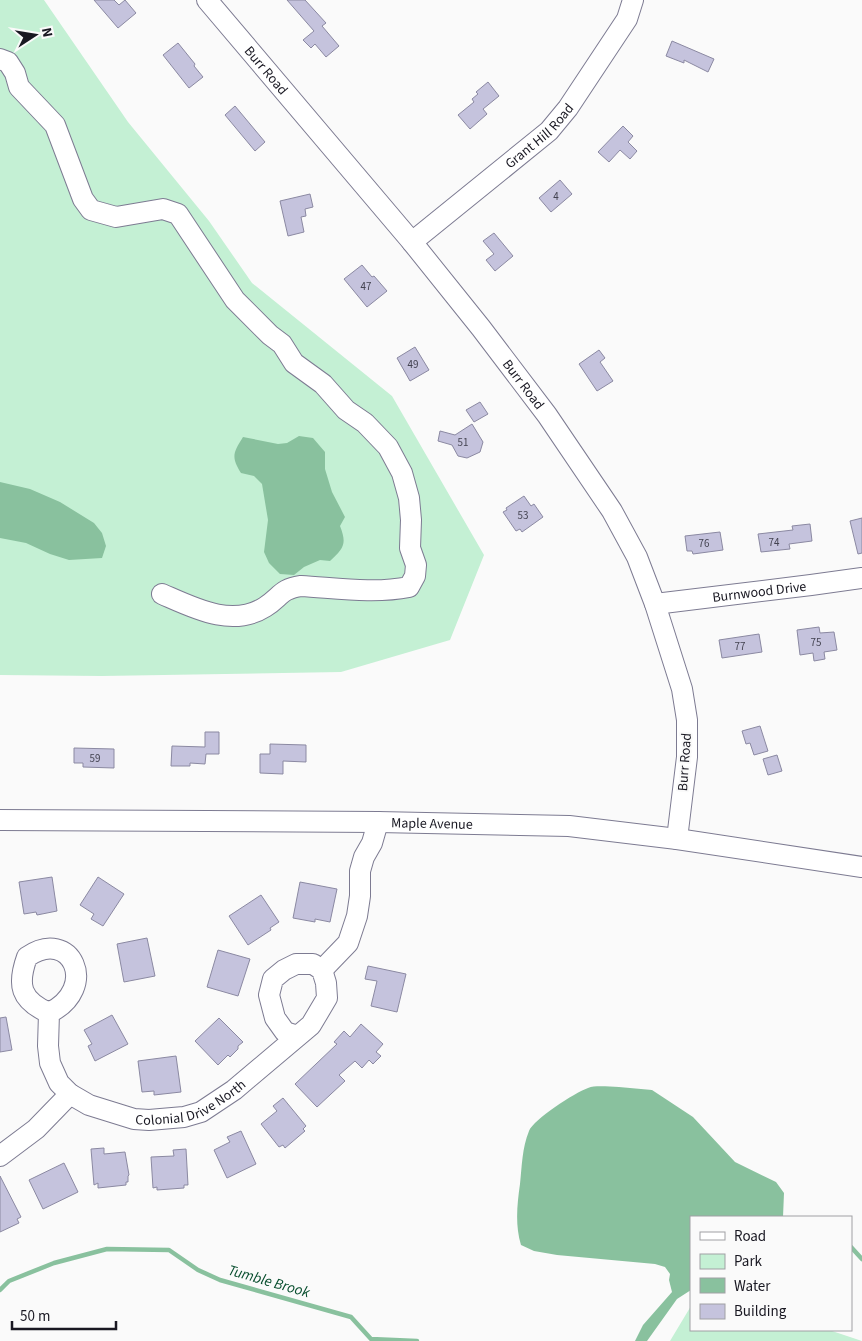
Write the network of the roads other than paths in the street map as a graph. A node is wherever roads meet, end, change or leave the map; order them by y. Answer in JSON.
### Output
{"nodes":[{"id":1,"x":207,"y":0,"type":"edge"},
{"id":2,"x":633,"y":0,"type":"edge"},
{"id":3,"x":0,"y":59,"type":"edge"},
{"id":4,"x":412,"y":242,"type":"junction"},
{"id":5,"x":862,"y":578,"type":"edge"},
{"id":6,"x":162,"y":594,"type":"dead end"},
{"id":7,"x":656,"y":604,"type":"junction"},
{"id":8,"x":0,"y":820,"type":"edge"},
{"id":9,"x":378,"y":822,"type":"junction"},
{"id":10,"x":677,"y":839,"type":"junction"},
{"id":11,"x":862,"y":867,"type":"edge"},
{"id":12,"x":322,"y":970,"type":"junction"},
{"id":13,"x":49,"y":1013,"type":"dead end"},
{"id":14,"x":298,"y":1036,"type":"junction"},
{"id":15,"x":70,"y":1094,"type":"junction"},
{"id":16,"x":0,"y":1156,"type":"edge"}],
"edges":[{"from":1,"to":4,"type":"street","name":"Burr Road"},
{"from":2,"to":4,"type":"street","name":"Grant Hill Road"},
{"from":3,"to":6,"type":"street"},
{"from":4,"to":7,"type":"street","name":"Burr Road"},
{"from":5,"to":7,"type":"street","name":"Burnwood Drive"},
{"from":7,"to":10,"type":"street","name":"Burr Road"},
{"from":8,"to":9,"type":"street","name":"Maple Avenue"},
{"from":9,"to":10,"type":"street","name":"Maple Avenue"},
{"from":9,"to":12,"type":"street"},
{"from":10,"to":11,"type":"street","name":"Maple Avenue"},
{"from":12,"to":14,"type":"street","name":"Colonial Drive North"},
{"from":12,"to":14,"type":"street"},
{"from":13,"to":15,"type":"street"},
{"from":14,"to":15,"type":"street","name":"Colonial Drive North"},
{"from":15,"to":16,"type":"street"}]}
